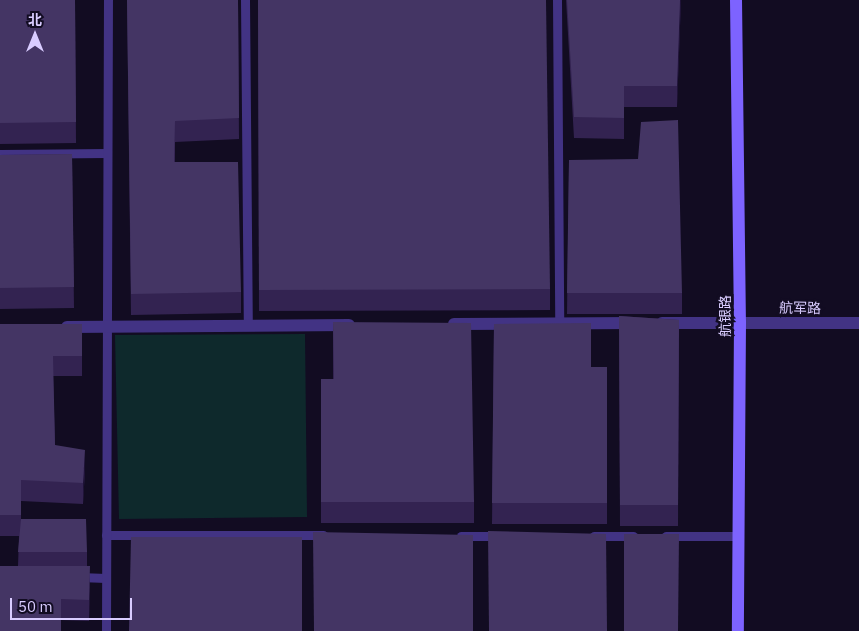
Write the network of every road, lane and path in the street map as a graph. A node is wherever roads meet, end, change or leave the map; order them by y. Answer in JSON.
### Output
{"nodes":[{"id":1,"x":108,"y":0,"type":"edge"},
{"id":2,"x":245,"y":0,"type":"edge"},
{"id":3,"x":557,"y":0,"type":"edge"},
{"id":4,"x":736,"y":0,"type":"edge"},
{"id":5,"x":0,"y":154,"type":"edge"},
{"id":6,"x":108,"y":154,"type":"junction"},
{"id":7,"x":740,"y":322,"type":"junction"},
{"id":8,"x":558,"y":323,"type":"junction"},
{"id":9,"x":859,"y":323,"type":"edge"},
{"id":10,"x":442,"y":324,"type":"edge"},
{"id":11,"x":364,"y":325,"type":"edge"},
{"id":12,"x":248,"y":326,"type":"junction"},
{"id":13,"x":49,"y":327,"type":"edge"},
{"id":14,"x":107,"y":327,"type":"junction"},
{"id":15,"x":106,"y":535,"type":"junction"},
{"id":16,"x":333,"y":536,"type":"edge"},
{"id":17,"x":452,"y":536,"type":"edge"},
{"id":18,"x":511,"y":536,"type":"edge"},
{"id":19,"x":580,"y":536,"type":"edge"},
{"id":20,"x":639,"y":536,"type":"edge"},
{"id":21,"x":659,"y":536,"type":"edge"},
{"id":22,"x":738,"y":536,"type":"junction"},
{"id":23,"x":67,"y":577,"type":"edge"},
{"id":24,"x":106,"y":578,"type":"junction"},
{"id":25,"x":106,"y":631,"type":"edge"},
{"id":26,"x":738,"y":631,"type":"edge"}],
"edges":[{"from":1,"to":6,"type":"lane"},
{"from":2,"to":12,"type":"lane"},
{"from":3,"to":8,"type":"lane"},
{"from":4,"to":7,"type":"main road","name":"航银路"},
{"from":5,"to":6,"type":"lane"},
{"from":6,"to":14,"type":"lane"},
{"from":7,"to":8,"type":"street","name":"航军路"},
{"from":7,"to":9,"type":"street","name":"航军路"},
{"from":7,"to":22,"type":"main road","name":"航银路"},
{"from":8,"to":10,"type":"street","name":"航军路"},
{"from":11,"to":12,"type":"street"},
{"from":12,"to":14,"type":"street"},
{"from":13,"to":14,"type":"street"},
{"from":14,"to":15,"type":"lane"},
{"from":15,"to":16,"type":"lane"},
{"from":15,"to":24,"type":"lane"},
{"from":17,"to":18,"type":"lane"},
{"from":19,"to":20,"type":"lane"},
{"from":21,"to":22,"type":"lane"},
{"from":22,"to":26,"type":"main road","name":"航银路"},
{"from":23,"to":24,"type":"lane"},
{"from":24,"to":25,"type":"lane"}]}
